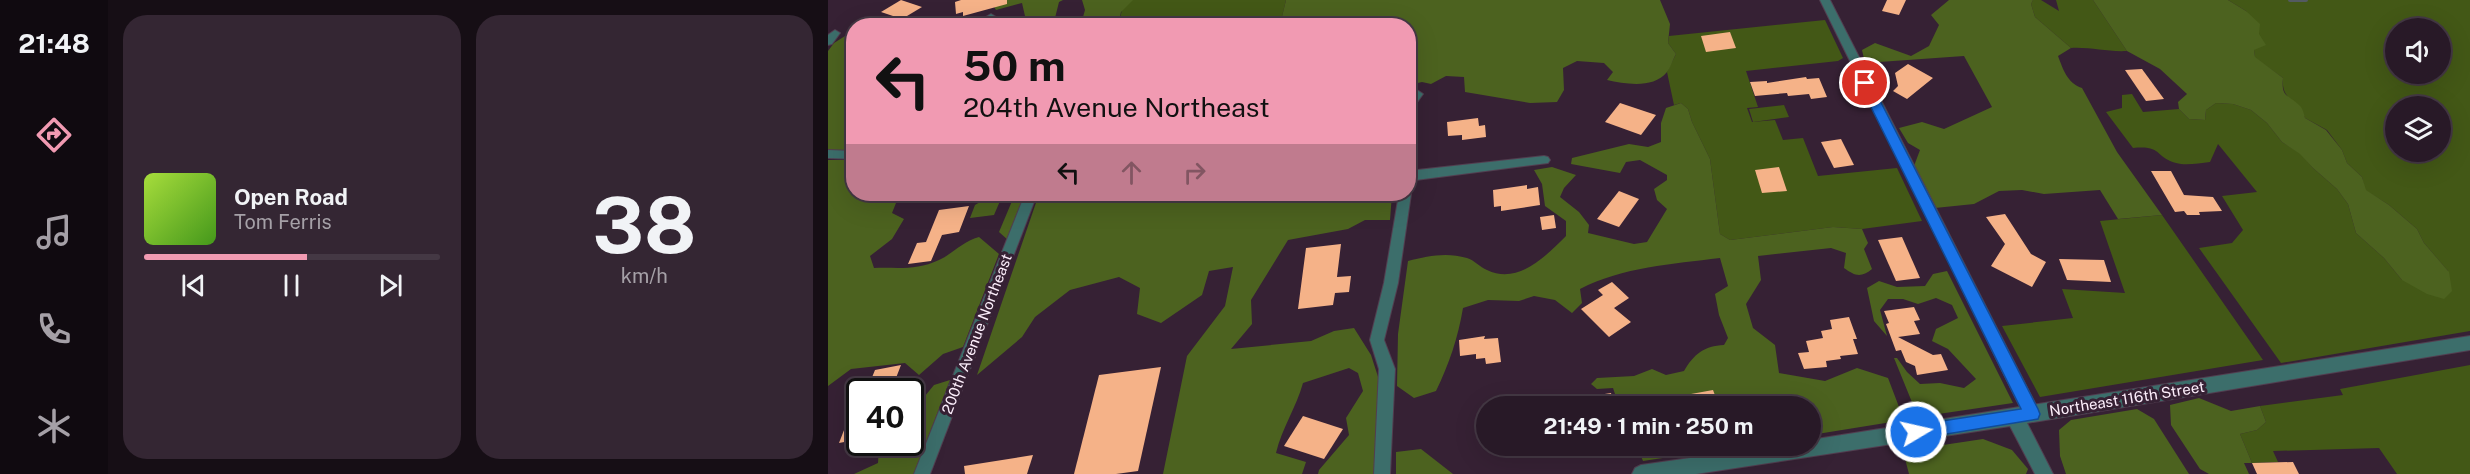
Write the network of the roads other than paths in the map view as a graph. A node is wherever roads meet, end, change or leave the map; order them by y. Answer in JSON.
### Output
{"nodes":[{"id":1,"x":1825,"y":0,"type":"edge"},
{"id":2,"x":828,"y":154,"type":"edge"},
{"id":3,"x":846,"y":155,"type":"edge"},
{"id":4,"x":1544,"y":160,"type":"dead end"},
{"id":5,"x":1416,"y":175,"type":"edge"},
{"id":6,"x":1028,"y":201,"type":"edge"},
{"id":7,"x":1404,"y":201,"type":"edge"},
{"id":8,"x":2470,"y":343,"type":"edge"},
{"id":9,"x":2023,"y":416,"type":"junction"},
{"id":10,"x":922,"y":474,"type":"edge"},
{"id":11,"x":1383,"y":474,"type":"edge"},
{"id":12,"x":1641,"y":474,"type":"edge"},
{"id":13,"x":2044,"y":474,"type":"edge"}],
"edges":[{"from":1,"to":9,"type":"street"},
{"from":2,"to":3,"type":"street"},
{"from":4,"to":5,"type":"street"},
{"from":6,"to":10,"type":"street","name":"200th Avenue Northeast"},
{"from":7,"to":11,"type":"street"},
{"from":8,"to":9,"type":"street","name":"Northeast 116th Street"},
{"from":9,"to":12,"type":"street","name":"Northeast 116th Street"},
{"from":9,"to":13,"type":"street"}]}
